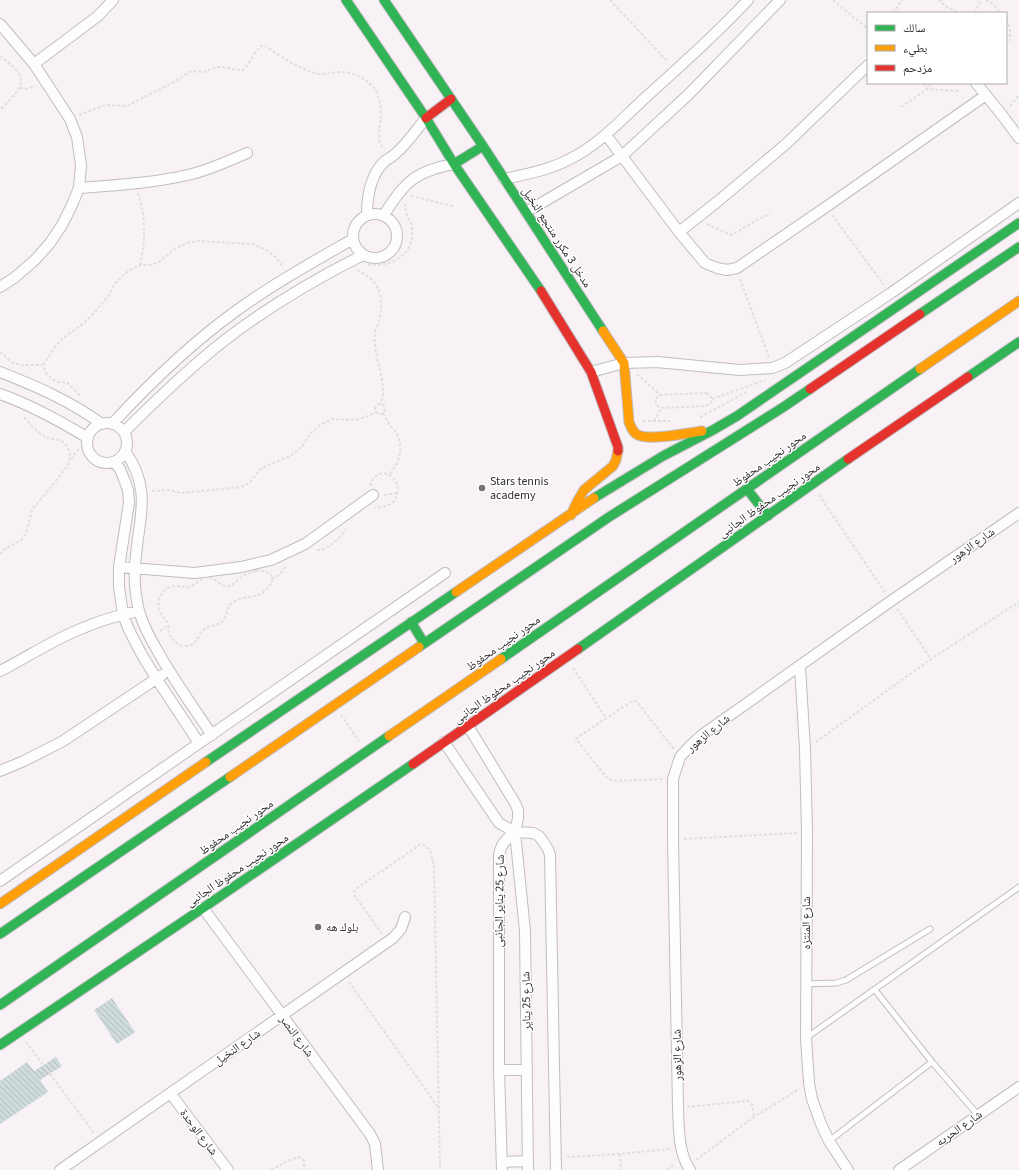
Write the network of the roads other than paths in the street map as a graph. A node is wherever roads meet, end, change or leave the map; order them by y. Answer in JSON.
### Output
{"nodes":[{"id":1,"x":113,"y":0,"type":"edge"},
{"id":2,"x":346,"y":0,"type":"edge"},
{"id":3,"x":384,"y":0,"type":"edge"},
{"id":4,"x":748,"y":0,"type":"edge"},
{"id":5,"x":780,"y":0,"type":"edge"},
{"id":6,"x":0,"y":24,"type":"edge"},
{"id":7,"x":34,"y":64,"type":"junction"},
{"id":8,"x":867,"y":66,"type":"edge"},
{"id":9,"x":977,"y":84,"type":"edge"},
{"id":10,"x":986,"y":95,"type":"junction"},
{"id":11,"x":451,"y":99,"type":"junction"},
{"id":12,"x":426,"y":118,"type":"junction"},
{"id":13,"x":606,"y":135,"type":"junction"},
{"id":14,"x":1019,"y":138,"type":"edge"},
{"id":15,"x":483,"y":146,"type":"junction"},
{"id":16,"x":247,"y":153,"type":"dead end"},
{"id":17,"x":622,"y":156,"type":"junction"},
{"id":18,"x":454,"y":164,"type":"junction"},
{"id":19,"x":504,"y":179,"type":"junction"},
{"id":20,"x":79,"y":188,"type":"junction"},
{"id":21,"x":1019,"y":203,"type":"edge"},
{"id":22,"x":526,"y":212,"type":"junction"},
{"id":23,"x":366,"y":215,"type":"junction"},
{"id":24,"x":384,"y":215,"type":"junction"},
{"id":25,"x":1019,"y":223,"type":"edge"},
{"id":26,"x":679,"y":232,"type":"junction"},
{"id":27,"x":353,"y":239,"type":"junction"},
{"id":28,"x":1019,"y":247,"type":"edge"},
{"id":29,"x":363,"y":255,"type":"junction"},
{"id":30,"x":0,"y":287,"type":"edge"},
{"id":31,"x":1019,"y":301,"type":"edge"},
{"id":32,"x":1019,"y":342,"type":"edge"},
{"id":33,"x":859,"y":356,"type":"junction"},
{"id":34,"x":816,"y":362,"type":"junction"},
{"id":35,"x":624,"y":363,"type":"junction"},
{"id":36,"x":0,"y":372,"type":"edge"},
{"id":37,"x":591,"y":372,"type":"junction"},
{"id":38,"x":0,"y":394,"type":"edge"},
{"id":39,"x":107,"y":424,"type":"junction"},
{"id":40,"x":713,"y":430,"type":"junction"},
{"id":41,"x":124,"y":432,"type":"junction"},
{"id":42,"x":88,"y":443,"type":"junction"},
{"id":43,"x":125,"y":451,"type":"junction"},
{"id":44,"x":114,"y":462,"type":"junction"},
{"id":45,"x":747,"y":489,"type":"junction"},
{"id":46,"x":373,"y":496,"type":"road end"},
{"id":47,"x":1019,"y":513,"type":"edge"},
{"id":48,"x":571,"y":515,"type":"junction"},
{"id":49,"x":768,"y":516,"type":"junction"},
{"id":50,"x":119,"y":567,"type":"junction"},
{"id":51,"x":135,"y":568,"type":"junction"},
{"id":52,"x":445,"y":573,"type":"dead end"},
{"id":53,"x":139,"y":611,"type":"junction"},
{"id":54,"x":123,"y":615,"type":"junction"},
{"id":55,"x":411,"y":622,"type":"junction"},
{"id":56,"x":424,"y":643,"type":"junction"},
{"id":57,"x":800,"y":667,"type":"junction"},
{"id":58,"x":168,"y":670,"type":"junction"},
{"id":59,"x":0,"y":671,"type":"edge"},
{"id":60,"x":156,"y":678,"type":"junction"},
{"id":61,"x":468,"y":726,"type":"junction"},
{"id":62,"x":212,"y":734,"type":"junction"},
{"id":63,"x":199,"y":742,"type":"junction"},
{"id":64,"x":444,"y":742,"type":"junction"},
{"id":65,"x":0,"y":770,"type":"edge"},
{"id":66,"x":515,"y":832,"type":"junction"},
{"id":67,"x":19,"y":868,"type":"junction"},
{"id":68,"x":0,"y":873,"type":"edge"},
{"id":69,"x":0,"y":881,"type":"edge"},
{"id":70,"x":1019,"y":887,"type":"edge"},
{"id":71,"x":0,"y":904,"type":"edge"},
{"id":72,"x":203,"y":908,"type":"junction"},
{"id":73,"x":405,"y":917,"type":"dead end"},
{"id":74,"x":930,"y":928,"type":"dead end"},
{"id":75,"x":0,"y":934,"type":"edge"},
{"id":76,"x":806,"y":984,"type":"junction"},
{"id":77,"x":875,"y":990,"type":"junction"},
{"id":78,"x":0,"y":1005,"type":"edge"},
{"id":79,"x":282,"y":1015,"type":"junction"},
{"id":80,"x":18,"y":1032,"type":"junction"},
{"id":81,"x":806,"y":1038,"type":"junction"},
{"id":82,"x":0,"y":1039,"type":"edge"},
{"id":83,"x":0,"y":1045,"type":"edge"},
{"id":84,"x":932,"y":1062,"type":"junction"},
{"id":85,"x":499,"y":1070,"type":"junction"},
{"id":86,"x":527,"y":1070,"type":"junction"},
{"id":87,"x":1019,"y":1087,"type":"edge"},
{"id":88,"x":171,"y":1094,"type":"junction"},
{"id":89,"x":978,"y":1115,"type":"junction"},
{"id":90,"x":829,"y":1141,"type":"junction"},
{"id":91,"x":528,"y":1165,"type":"edge"},
{"id":92,"x":502,"y":1166,"type":"edge"},
{"id":93,"x":688,"y":1168,"type":"edge"},
{"id":94,"x":60,"y":1170,"type":"edge"},
{"id":95,"x":228,"y":1170,"type":"edge"},
{"id":96,"x":378,"y":1170,"type":"edge"},
{"id":97,"x":556,"y":1170,"type":"edge"},
{"id":98,"x":848,"y":1170,"type":"edge"},
{"id":99,"x":899,"y":1170,"type":"edge"}],
"edges":[{"from":1,"to":7,"type":"street"},
{"from":2,"to":12,"type":"street"},
{"from":3,"to":11,"type":"street","name":"مدخل 3 مكرر منتجع النخيل"},
{"from":4,"to":13,"type":"street"},
{"from":5,"to":17,"type":"street"},
{"from":6,"to":7,"type":"street"},
{"from":7,"to":20,"type":"street"},
{"from":8,"to":26,"type":"street"},
{"from":9,"to":10,"type":"street"},
{"from":10,"to":14,"type":"street"},
{"from":10,"to":26,"type":"street"},
{"from":11,"to":12,"type":"street"},
{"from":11,"to":15,"type":"street","name":"مدخل 3 مكرر منتجع النخيل"},
{"from":12,"to":18,"type":"street"},
{"from":12,"to":23,"type":"street"},
{"from":13,"to":17,"type":"street"},
{"from":13,"to":19,"type":"street"},
{"from":15,"to":18,"type":"street"},
{"from":15,"to":19,"type":"street","name":"مدخل 3 مكرر منتجع النخيل"},
{"from":16,"to":20,"type":"street"},
{"from":17,"to":22,"type":"street"},
{"from":17,"to":26,"type":"street"},
{"from":18,"to":24,"type":"street"},
{"from":18,"to":37,"type":"street"},
{"from":19,"to":22,"type":"street","name":"مدخل 3 مكرر منتجع النخيل"},
{"from":20,"to":30,"type":"street"},
{"from":21,"to":35,"type":"street"},
{"from":22,"to":35,"type":"street","name":"مدخل 3 مكرر منتجع النخيل"},
{"from":23,"to":24,"type":"street"},
{"from":23,"to":27,"type":"street"},
{"from":24,"to":29,"type":"street"},
{"from":25,"to":34,"type":"street"},
{"from":27,"to":29,"type":"street"},
{"from":27,"to":39,"type":"street"},
{"from":28,"to":33,"type":"street"},
{"from":29,"to":41,"type":"street"},
{"from":31,"to":45,"type":"street","name":"محور نجيب محفوظ"},
{"from":32,"to":49,"type":"street","name":"محور نجيب محفوظ الجانبى"},
{"from":33,"to":34,"type":"street"},
{"from":33,"to":56,"type":"street"},
{"from":34,"to":40,"type":"street"},
{"from":35,"to":37,"type":"street"},
{"from":35,"to":40,"type":"street","name":"مدخل 3 مكرر منتجع النخيل"},
{"from":36,"to":39,"type":"street"},
{"from":37,"to":48,"type":"street"},
{"from":38,"to":42,"type":"street"},
{"from":39,"to":41,"type":"street"},
{"from":39,"to":42,"type":"street"},
{"from":40,"to":48,"type":"street"},
{"from":41,"to":43,"type":"street"},
{"from":42,"to":44,"type":"street"},
{"from":43,"to":44,"type":"street"},
{"from":43,"to":51,"type":"street"},
{"from":44,"to":50,"type":"street"},
{"from":45,"to":49,"type":"street"},
{"from":45,"to":78,"type":"street","name":"محور نجيب محفوظ"},
{"from":46,"to":51,"type":"street"},
{"from":47,"to":57,"type":"street","name":"شارع الزهور"},
{"from":48,"to":55,"type":"street"},
{"from":49,"to":61,"type":"street","name":"محور نجيب محفوظ الجانبى"},
{"from":50,"to":51,"type":"street"},
{"from":50,"to":54,"type":"street"},
{"from":51,"to":53,"type":"street"},
{"from":52,"to":62,"type":"street"},
{"from":53,"to":54,"type":"street"},
{"from":53,"to":58,"type":"street"},
{"from":54,"to":59,"type":"street"},
{"from":54,"to":60,"type":"street"},
{"from":55,"to":56,"type":"street"},
{"from":55,"to":71,"type":"street"},
{"from":56,"to":75,"type":"street"},
{"from":57,"to":76,"type":"street","name":"شارع المنتزه"},
{"from":57,"to":93,"type":"street","name":"شارع الزهور"},
{"from":58,"to":60,"type":"street"},
{"from":58,"to":62,"type":"street"},
{"from":60,"to":63,"type":"street"},
{"from":60,"to":65,"type":"street"},
{"from":61,"to":64,"type":"street","name":"محور نجيب محفوظ الجانبى"},
{"from":61,"to":66,"type":"street","name":"شارع 25 يناير"},
{"from":62,"to":63,"type":"street"},
{"from":63,"to":67,"type":"street"},
{"from":64,"to":66,"type":"street"},
{"from":64,"to":72,"type":"street","name":"محور نجيب محفوظ الجانبى"},
{"from":66,"to":85,"type":"street","name":"شارع 25 يناير الجانبى"},
{"from":66,"to":86,"type":"street","name":"شارع 25 يناير"},
{"from":66,"to":97,"type":"street"},
{"from":67,"to":68,"type":"street"},
{"from":67,"to":69,"type":"street"},
{"from":70,"to":77,"type":"lane"},
{"from":72,"to":79,"type":"street","name":"شارع النصر"},
{"from":72,"to":80,"type":"street","name":"محور نجيب محفوظ الجانبى"},
{"from":73,"to":79,"type":"street","name":"شارع النخيل"},
{"from":74,"to":76,"type":"lane"},
{"from":76,"to":81,"type":"street","name":"شارع المنتزه"},
{"from":77,"to":81,"type":"lane"},
{"from":77,"to":84,"type":"lane"},
{"from":79,"to":88,"type":"street","name":"شارع النخيل"},
{"from":79,"to":96,"type":"street","name":"شارع النصر"},
{"from":80,"to":82,"type":"street"},
{"from":80,"to":83,"type":"street","name":"محور نجيب محفوظ الجانبى"},
{"from":81,"to":90,"type":"street","name":"شارع المنتزه"},
{"from":84,"to":89,"type":"lane"},
{"from":84,"to":90,"type":"lane"},
{"from":85,"to":86,"type":"street"},
{"from":85,"to":92,"type":"street","name":"شارع 25 يناير الجانبى"},
{"from":86,"to":91,"type":"street","name":"شارع 25 يناير"},
{"from":87,"to":89,"type":"street","name":"شارع الحريه"},
{"from":88,"to":94,"type":"street","name":"شارع النخيل"},
{"from":88,"to":95,"type":"street","name":"شارع الوحدة"},
{"from":89,"to":99,"type":"street","name":"شارع الحريه"},
{"from":90,"to":98,"type":"street","name":"شارع المنتزه"},
{"from":91,"to":92,"type":"street"}]}
